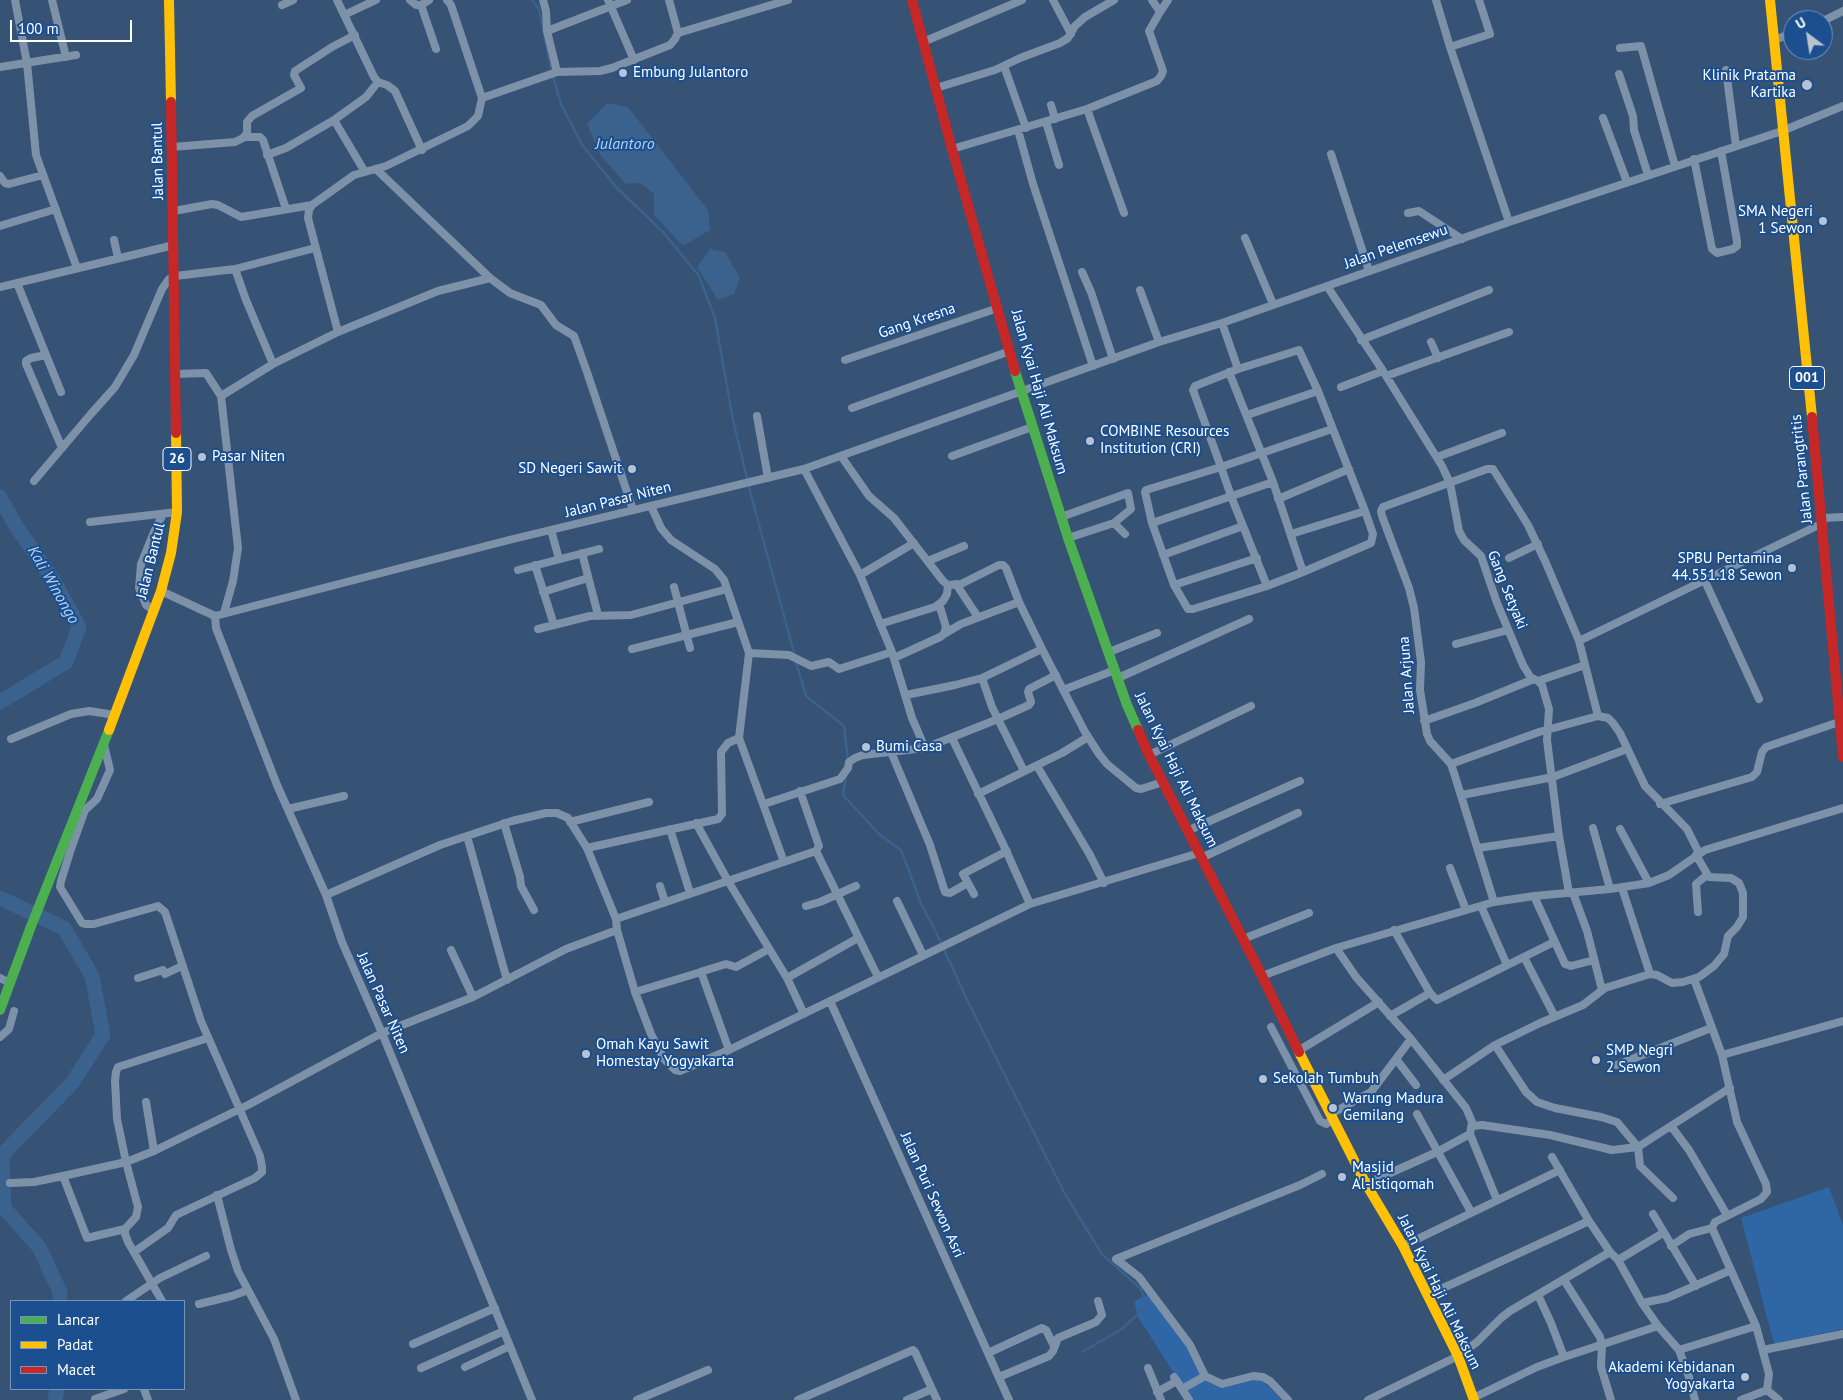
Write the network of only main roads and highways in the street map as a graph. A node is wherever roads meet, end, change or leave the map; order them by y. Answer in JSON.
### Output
{"nodes":[{"id":1,"x":169,"y":0,"type":"edge"},
{"id":2,"x":912,"y":0,"type":"edge"},
{"id":3,"x":1770,"y":0,"type":"edge"},
{"id":4,"x":1843,"y":756,"type":"edge"},
{"id":5,"x":4,"y":980,"type":"edge"},
{"id":6,"x":0,"y":1010,"type":"edge"},
{"id":7,"x":1473,"y":1399,"type":"edge"}],
"edges":[{"from":1,"to":5,"type":"main road","name":"Jalan Bantul","number":"26"},
{"from":2,"to":7,"type":"main road","name":"Jalan Kyai Haji Ali Maksum"},
{"from":3,"to":4,"type":"main road","name":"Jalan Parangtritis","number":"001"},
{"from":5,"to":6,"type":"main road","name":"Jalan Bantul","number":"26"}]}
